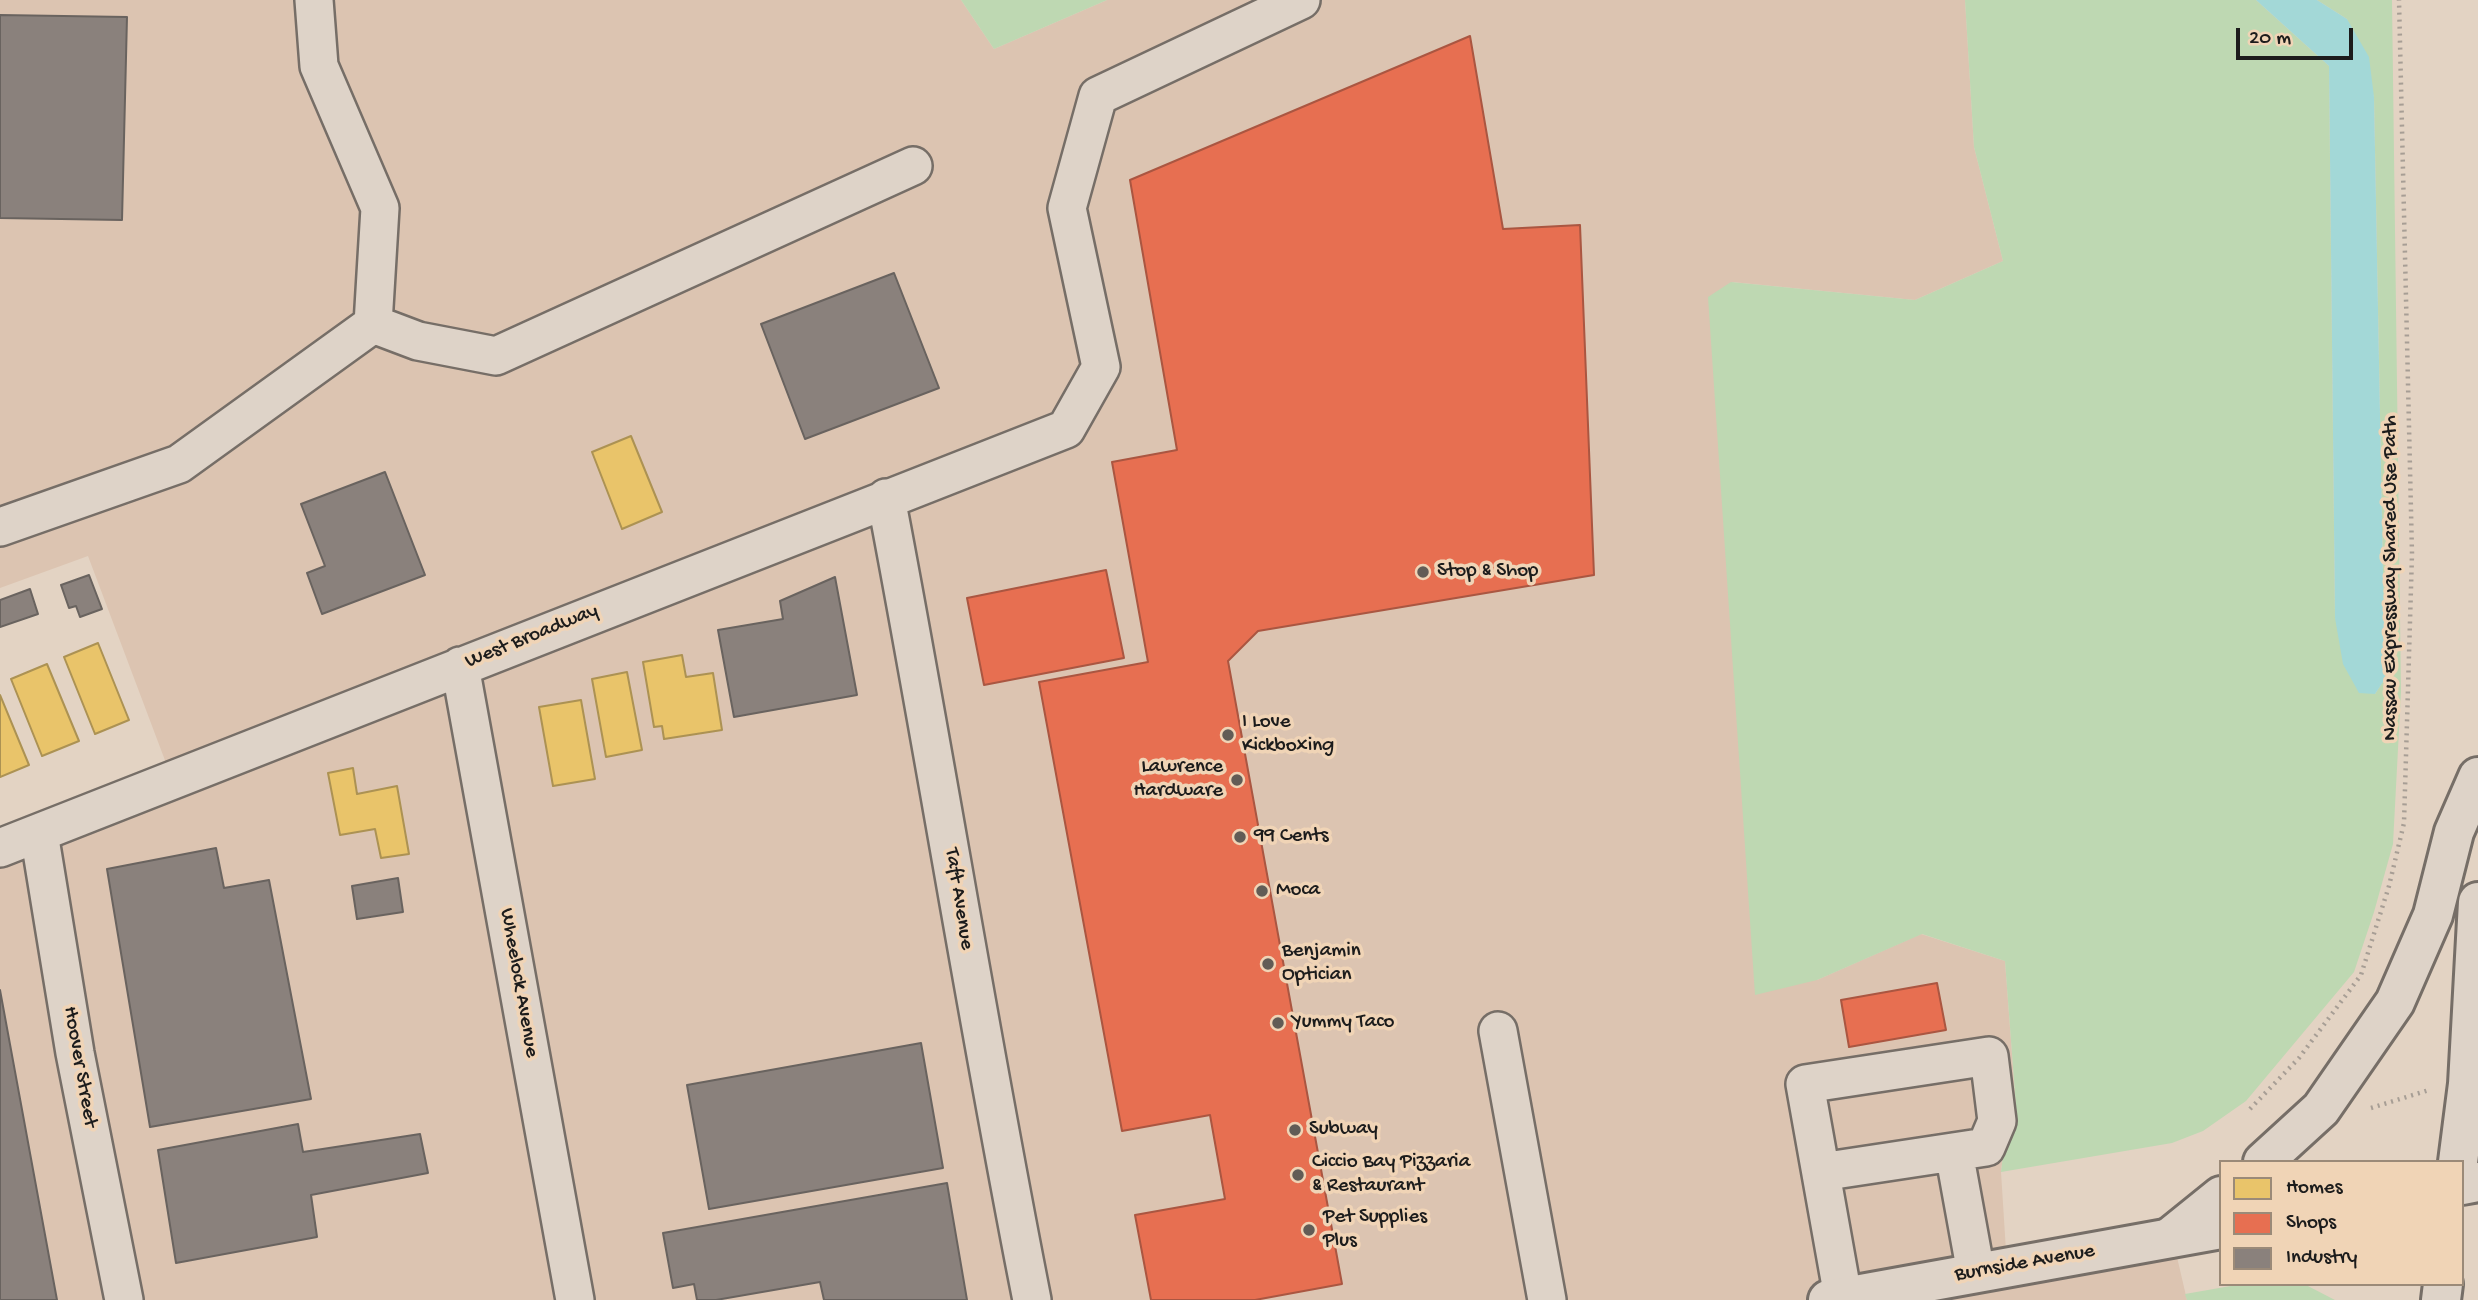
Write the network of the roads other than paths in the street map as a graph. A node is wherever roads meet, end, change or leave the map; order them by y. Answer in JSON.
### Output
{"nodes":[{"id":1,"x":314,"y":0,"type":"edge"},
{"id":2,"x":1301,"y":0,"type":"edge"},
{"id":3,"x":913,"y":166,"type":"dead end"},
{"id":4,"x":373,"y":324,"type":"junction"},
{"id":5,"x":886,"y":498,"type":"junction"},
{"id":6,"x":0,"y":527,"type":"edge"},
{"id":7,"x":460,"y":666,"type":"junction"},
{"id":8,"x":2478,"y":777,"type":"edge"},
{"id":9,"x":40,"y":833,"type":"junction"},
{"id":10,"x":0,"y":848,"type":"edge"},
{"id":11,"x":2478,"y":902,"type":"edge"},
{"id":12,"x":1498,"y":1031,"type":"dead end"},
{"id":13,"x":1954,"y":1152,"type":"junction"},
{"id":14,"x":2265,"y":1160,"type":"edge"},
{"id":15,"x":2458,"y":1160,"type":"edge"},
{"id":16,"x":1821,"y":1172,"type":"junction"},
{"id":17,"x":2219,"y":1198,"type":"edge"},
{"id":18,"x":2219,"y":1228,"type":"edge"},
{"id":19,"x":2169,"y":1238,"type":"junction"},
{"id":20,"x":1976,"y":1273,"type":"junction"},
{"id":21,"x":1836,"y":1299,"type":"edge"},
{"id":22,"x":124,"y":1300,"type":"edge"},
{"id":23,"x":575,"y":1300,"type":"edge"},
{"id":24,"x":1032,"y":1300,"type":"edge"},
{"id":25,"x":1546,"y":1300,"type":"edge"}],
"edges":[{"from":1,"to":4,"type":"street"},
{"from":2,"to":5,"type":"street","name":"West Broadway"},
{"from":3,"to":4,"type":"street"},
{"from":4,"to":6,"type":"street"},
{"from":5,"to":7,"type":"street","name":"West Broadway"},
{"from":5,"to":24,"type":"street","name":"Taft Avenue"},
{"from":7,"to":9,"type":"street","name":"West Broadway"},
{"from":7,"to":23,"type":"street","name":"Wheelock Avenue"},
{"from":8,"to":14,"type":"main road"},
{"from":9,"to":10,"type":"street","name":"West Broadway"},
{"from":9,"to":22,"type":"street","name":"Hoover Street"},
{"from":11,"to":15,"type":"main road"},
{"from":12,"to":25,"type":"street"},
{"from":13,"to":16,"type":"street"},
{"from":13,"to":16,"type":"street"},
{"from":13,"to":20,"type":"street"},
{"from":16,"to":21,"type":"street"},
{"from":17,"to":19,"type":"main road"},
{"from":18,"to":19,"type":"main road","name":"Burnside Avenue"},
{"from":19,"to":20,"type":"main road","name":"Burnside Avenue"},
{"from":20,"to":21,"type":"main road","name":"Burnside Avenue"}]}
